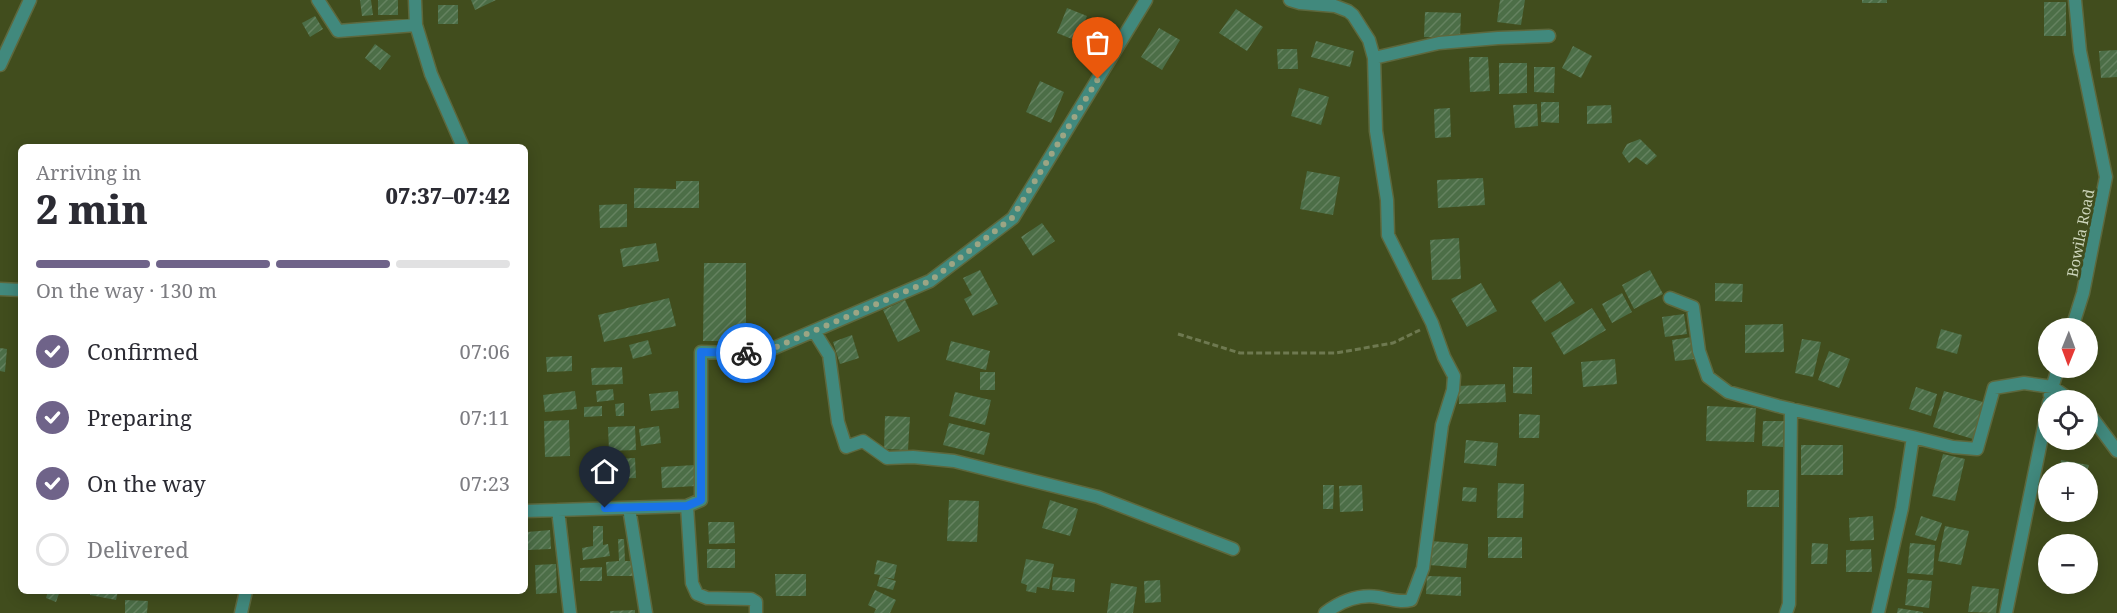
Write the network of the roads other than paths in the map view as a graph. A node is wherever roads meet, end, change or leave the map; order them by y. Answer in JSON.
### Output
{"nodes":[{"id":1,"x":30,"y":0,"type":"edge"},
{"id":2,"x":318,"y":0,"type":"edge"},
{"id":3,"x":415,"y":0,"type":"edge"},
{"id":4,"x":1146,"y":0,"type":"edge"},
{"id":5,"x":1290,"y":0,"type":"edge"},
{"id":6,"x":2075,"y":0,"type":"edge"},
{"id":7,"x":416,"y":25,"type":"junction"},
{"id":8,"x":1549,"y":36,"type":"dead end"},
{"id":9,"x":1374,"y":58,"type":"junction"},
{"id":10,"x":0,"y":66,"type":"edge"},
{"id":11,"x":462,"y":144,"type":"edge"},
{"id":12,"x":0,"y":289,"type":"edge"},
{"id":13,"x":18,"y":290,"type":"edge"},
{"id":14,"x":1670,"y":298,"type":"dead end"},
{"id":15,"x":2075,"y":318,"type":"edge"},
{"id":16,"x":814,"y":331,"type":"junction"},
{"id":17,"x":2055,"y":378,"type":"edge"},
{"id":18,"x":2052,"y":387,"type":"junction"},
{"id":19,"x":2051,"y":390,"type":"edge"},
{"id":20,"x":2056,"y":390,"type":"edge"},
{"id":21,"x":1791,"y":409,"type":"junction"},
{"id":22,"x":2098,"y":425,"type":"edge"},
{"id":23,"x":1913,"y":437,"type":"junction"},
{"id":24,"x":2039,"y":450,"type":"edge"},
{"id":25,"x":2117,"y":451,"type":"edge"},
{"id":26,"x":687,"y":506,"type":"junction"},
{"id":27,"x":629,"y":508,"type":"junction"},
{"id":28,"x":558,"y":510,"type":"junction"},
{"id":29,"x":528,"y":511,"type":"edge"},
{"id":30,"x":1233,"y":549,"type":"dead end"},
{"id":31,"x":245,"y":594,"type":"edge"},
{"id":32,"x":241,"y":613,"type":"edge"},
{"id":33,"x":570,"y":613,"type":"edge"},
{"id":34,"x":646,"y":613,"type":"edge"},
{"id":35,"x":756,"y":613,"type":"edge"},
{"id":36,"x":1325,"y":613,"type":"edge"},
{"id":37,"x":1786,"y":613,"type":"edge"},
{"id":38,"x":1878,"y":613,"type":"edge"},
{"id":39,"x":2006,"y":613,"type":"edge"}],
"edges":[{"from":1,"to":10,"type":"street"},
{"from":2,"to":7,"type":"street"},
{"from":3,"to":7,"type":"street"},
{"from":4,"to":16,"type":"street"},
{"from":5,"to":9,"type":"street"},
{"from":6,"to":15,"type":"street","name":"Bowila Road"},
{"from":7,"to":11,"type":"street"},
{"from":8,"to":9,"type":"street"},
{"from":9,"to":36,"type":"street"},
{"from":12,"to":13,"type":"street"},
{"from":14,"to":21,"type":"street"},
{"from":16,"to":26,"type":"street"},
{"from":16,"to":30,"type":"street"},
{"from":17,"to":18,"type":"street"},
{"from":18,"to":19,"type":"street"},
{"from":18,"to":20,"type":"street"},
{"from":18,"to":23,"type":"street"},
{"from":21,"to":23,"type":"street"},
{"from":21,"to":37,"type":"street"},
{"from":22,"to":25,"type":"street"},
{"from":23,"to":38,"type":"street"},
{"from":24,"to":39,"type":"street"},
{"from":26,"to":27,"type":"street"},
{"from":26,"to":35,"type":"street"},
{"from":27,"to":28,"type":"street"},
{"from":27,"to":34,"type":"street"},
{"from":28,"to":29,"type":"street"},
{"from":28,"to":33,"type":"street"},
{"from":31,"to":32,"type":"street"}]}
